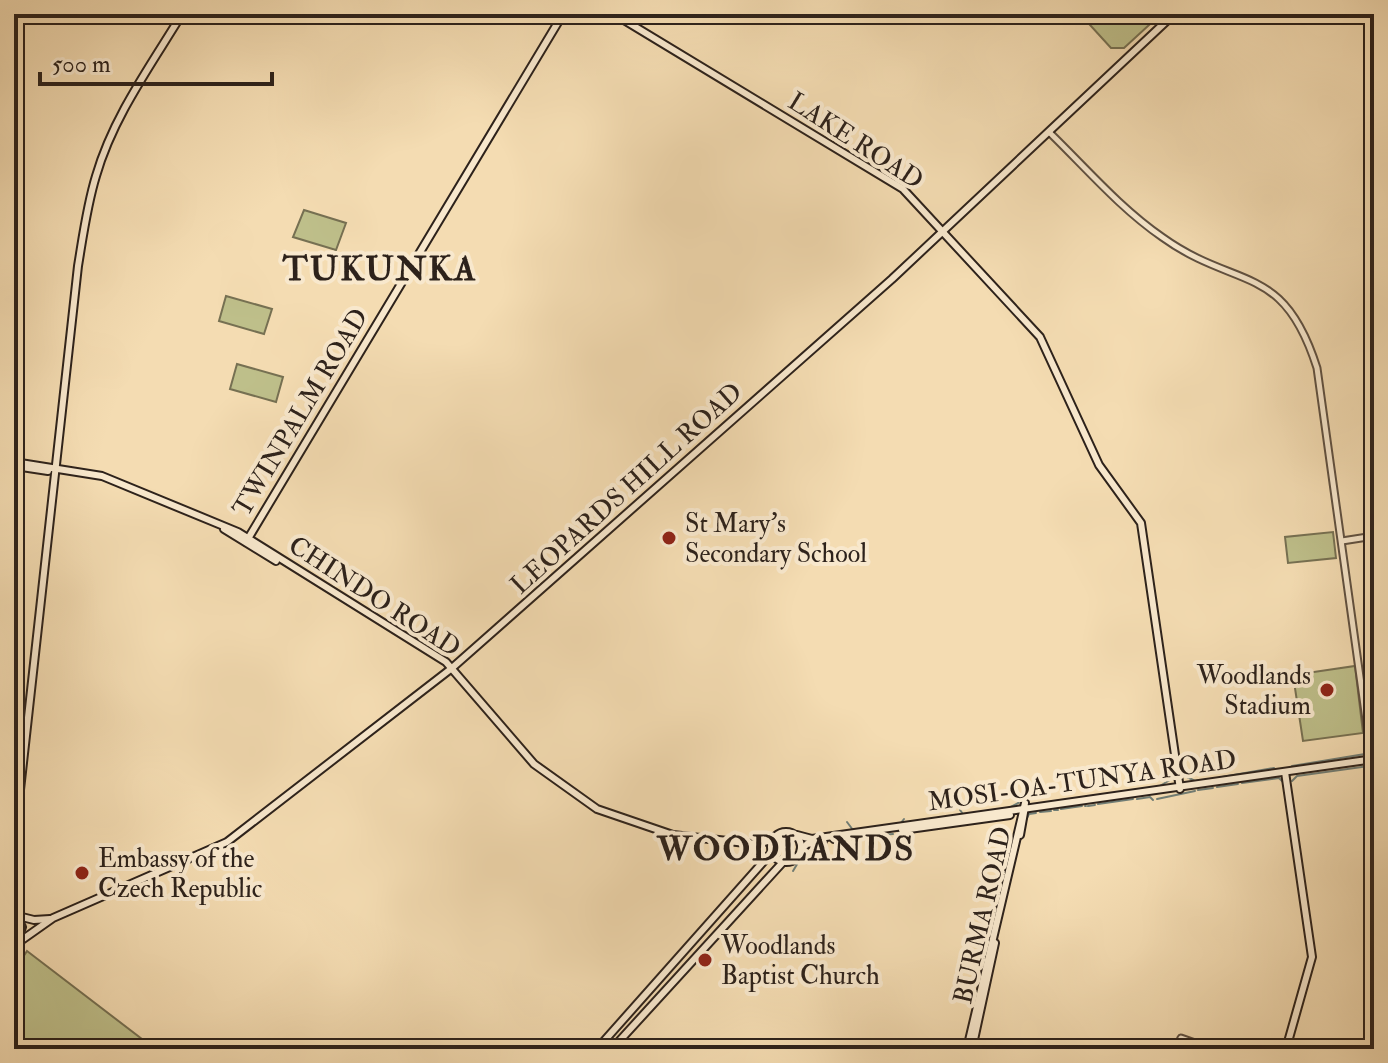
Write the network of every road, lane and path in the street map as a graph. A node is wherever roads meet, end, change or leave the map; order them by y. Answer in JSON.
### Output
{"nodes":[{"id":1,"x":182,"y":14,"type":"edge"},
{"id":2,"x":563,"y":14,"type":"edge"},
{"id":3,"x":614,"y":14,"type":"edge"},
{"id":4,"x":1174,"y":14,"type":"edge"},
{"id":5,"x":1050,"y":133,"type":"junction"},
{"id":6,"x":935,"y":222,"type":"junction"},
{"id":7,"x":952,"y":223,"type":"junction"},
{"id":8,"x":943,"y":232,"type":"junction"},
{"id":9,"x":935,"y":240,"type":"junction"},
{"id":10,"x":951,"y":240,"type":"junction"},
{"id":11,"x":14,"y":464,"type":"edge"},
{"id":12,"x":55,"y":470,"type":"junction"},
{"id":13,"x":1374,"y":536,"type":"edge"},
{"id":14,"x":246,"y":541,"type":"junction"},
{"id":15,"x":1342,"y":541,"type":"junction"},
{"id":16,"x":459,"y":662,"type":"junction"},
{"id":17,"x":447,"y":666,"type":"junction"},
{"id":18,"x":458,"y":675,"type":"junction"},
{"id":19,"x":442,"y":676,"type":"junction"},
{"id":20,"x":1173,"y":736,"type":"junction"},
{"id":21,"x":1174,"y":745,"type":"junction"},
{"id":22,"x":1373,"y":761,"type":"edge"},
{"id":23,"x":1287,"y":773,"type":"junction"},
{"id":24,"x":1200,"y":783,"type":"junction"},
{"id":25,"x":1167,"y":788,"type":"junction"},
{"id":26,"x":1180,"y":788,"type":"junction"},
{"id":27,"x":1023,"y":811,"type":"junction"},
{"id":28,"x":797,"y":835,"type":"junction"},
{"id":29,"x":772,"y":840,"type":"junction"},
{"id":30,"x":14,"y":844,"type":"edge"},
{"id":31,"x":801,"y":850,"type":"junction"},
{"id":32,"x":772,"y":851,"type":"junction"},
{"id":33,"x":783,"y":862,"type":"junction"},
{"id":34,"x":16,"y":914,"type":"edge"},
{"id":35,"x":53,"y":918,"type":"junction"},
{"id":36,"x":16,"y":946,"type":"edge"},
{"id":37,"x":597,"y":1049,"type":"edge"},
{"id":38,"x":612,"y":1049,"type":"edge"},
{"id":39,"x":970,"y":1049,"type":"edge"},
{"id":40,"x":1176,"y":1049,"type":"edge"},
{"id":41,"x":1212,"y":1049,"type":"edge"},
{"id":42,"x":1286,"y":1049,"type":"edge"}],
"edges":[{"from":1,"to":12,"type":"main road"},
{"from":2,"to":14,"type":"main road","name":"TWINPALM ROAD"},
{"from":3,"to":6,"type":"main road","name":"LAKE ROAD"},
{"from":4,"to":5,"type":"main road","name":"LEOPARDS HILL ROAD"},
{"from":5,"to":7,"type":"main road","name":"LEOPARDS HILL ROAD"},
{"from":5,"to":15,"type":"street"},
{"from":6,"to":7,"type":"main road"},
{"from":6,"to":8,"type":"main road","name":"LAKE ROAD"},
{"from":6,"to":9,"type":"main road"},
{"from":7,"to":8,"type":"main road","name":"LEOPARDS HILL ROAD"},
{"from":7,"to":10,"type":"main road"},
{"from":8,"to":9,"type":"main road","name":"LEOPARDS HILL ROAD"},
{"from":8,"to":10,"type":"main road","name":"LAKE ROAD"},
{"from":9,"to":10,"type":"main road"},
{"from":9,"to":16,"type":"main road","name":"LEOPARDS HILL ROAD"},
{"from":10,"to":20,"type":"main road","name":"LAKE ROAD"},
{"from":11,"to":12,"type":"main road","name":"CHINDO ROAD"},
{"from":12,"to":14,"type":"main road","name":"CHINDO ROAD"},
{"from":12,"to":30,"type":"main road"},
{"from":13,"to":15,"type":"street"},
{"from":14,"to":17,"type":"main road","name":"CHINDO ROAD"},
{"from":15,"to":22,"type":"street"},
{"from":16,"to":17,"type":"main road","name":"LEOPARDS HILL ROAD"},
{"from":16,"to":18,"type":"main road"},
{"from":17,"to":18,"type":"main road","name":"CHINDO ROAD"},
{"from":17,"to":19,"type":"main road","name":"LEOPARDS HILL ROAD"},
{"from":18,"to":19,"type":"main road"},
{"from":18,"to":29,"type":"main road","name":"CHINDO ROAD"},
{"from":18,"to":32,"type":"main road","name":"CHINDO ROAD"},
{"from":19,"to":35,"type":"main road","name":"LEOPARDS HILL ROAD"},
{"from":20,"to":21,"type":"main road"},
{"from":20,"to":24,"type":"main road"},
{"from":21,"to":25,"type":"main road"},
{"from":21,"to":26,"type":"main road"},
{"from":22,"to":23,"type":"main road","name":"MOSI-OA-TUNYA ROAD"},
{"from":23,"to":24,"type":"main road","name":"MOSI-OA-TUNYA ROAD"},
{"from":23,"to":26,"type":"main road","name":"MOSI-OA-TUNYA ROAD"},
{"from":23,"to":42,"type":"main road"},
{"from":24,"to":26,"type":"main road","name":"MOSI-OA-TUNYA ROAD"},
{"from":25,"to":26,"type":"main road","name":"MOSI-OA-TUNYA ROAD"},
{"from":25,"to":27,"type":"main road","name":"MOSI-OA-TUNYA ROAD"},
{"from":26,"to":27,"type":"main road","name":"MOSI-OA-TUNYA ROAD"},
{"from":27,"to":28,"type":"main road","name":"MOSI-OA-TUNYA ROAD"},
{"from":27,"to":31,"type":"main road","name":"MOSI-OA-TUNYA ROAD"},
{"from":27,"to":39,"type":"main road","name":"BURMA ROAD"},
{"from":28,"to":29,"type":"main road"},
{"from":28,"to":31,"type":"main road"},
{"from":29,"to":32,"type":"main road"},
{"from":31,"to":33,"type":"main road"},
{"from":32,"to":33,"type":"main road"},
{"from":32,"to":37,"type":"main road"},
{"from":33,"to":38,"type":"main road"},
{"from":34,"to":35,"type":"main road","name":"LEOPARDS HILL ROAD"},
{"from":34,"to":36,"type":"main road"},
{"from":35,"to":36,"type":"main road","name":"LEOPARDS HILL ROAD"},
{"from":40,"to":41,"type":"street"}]}
